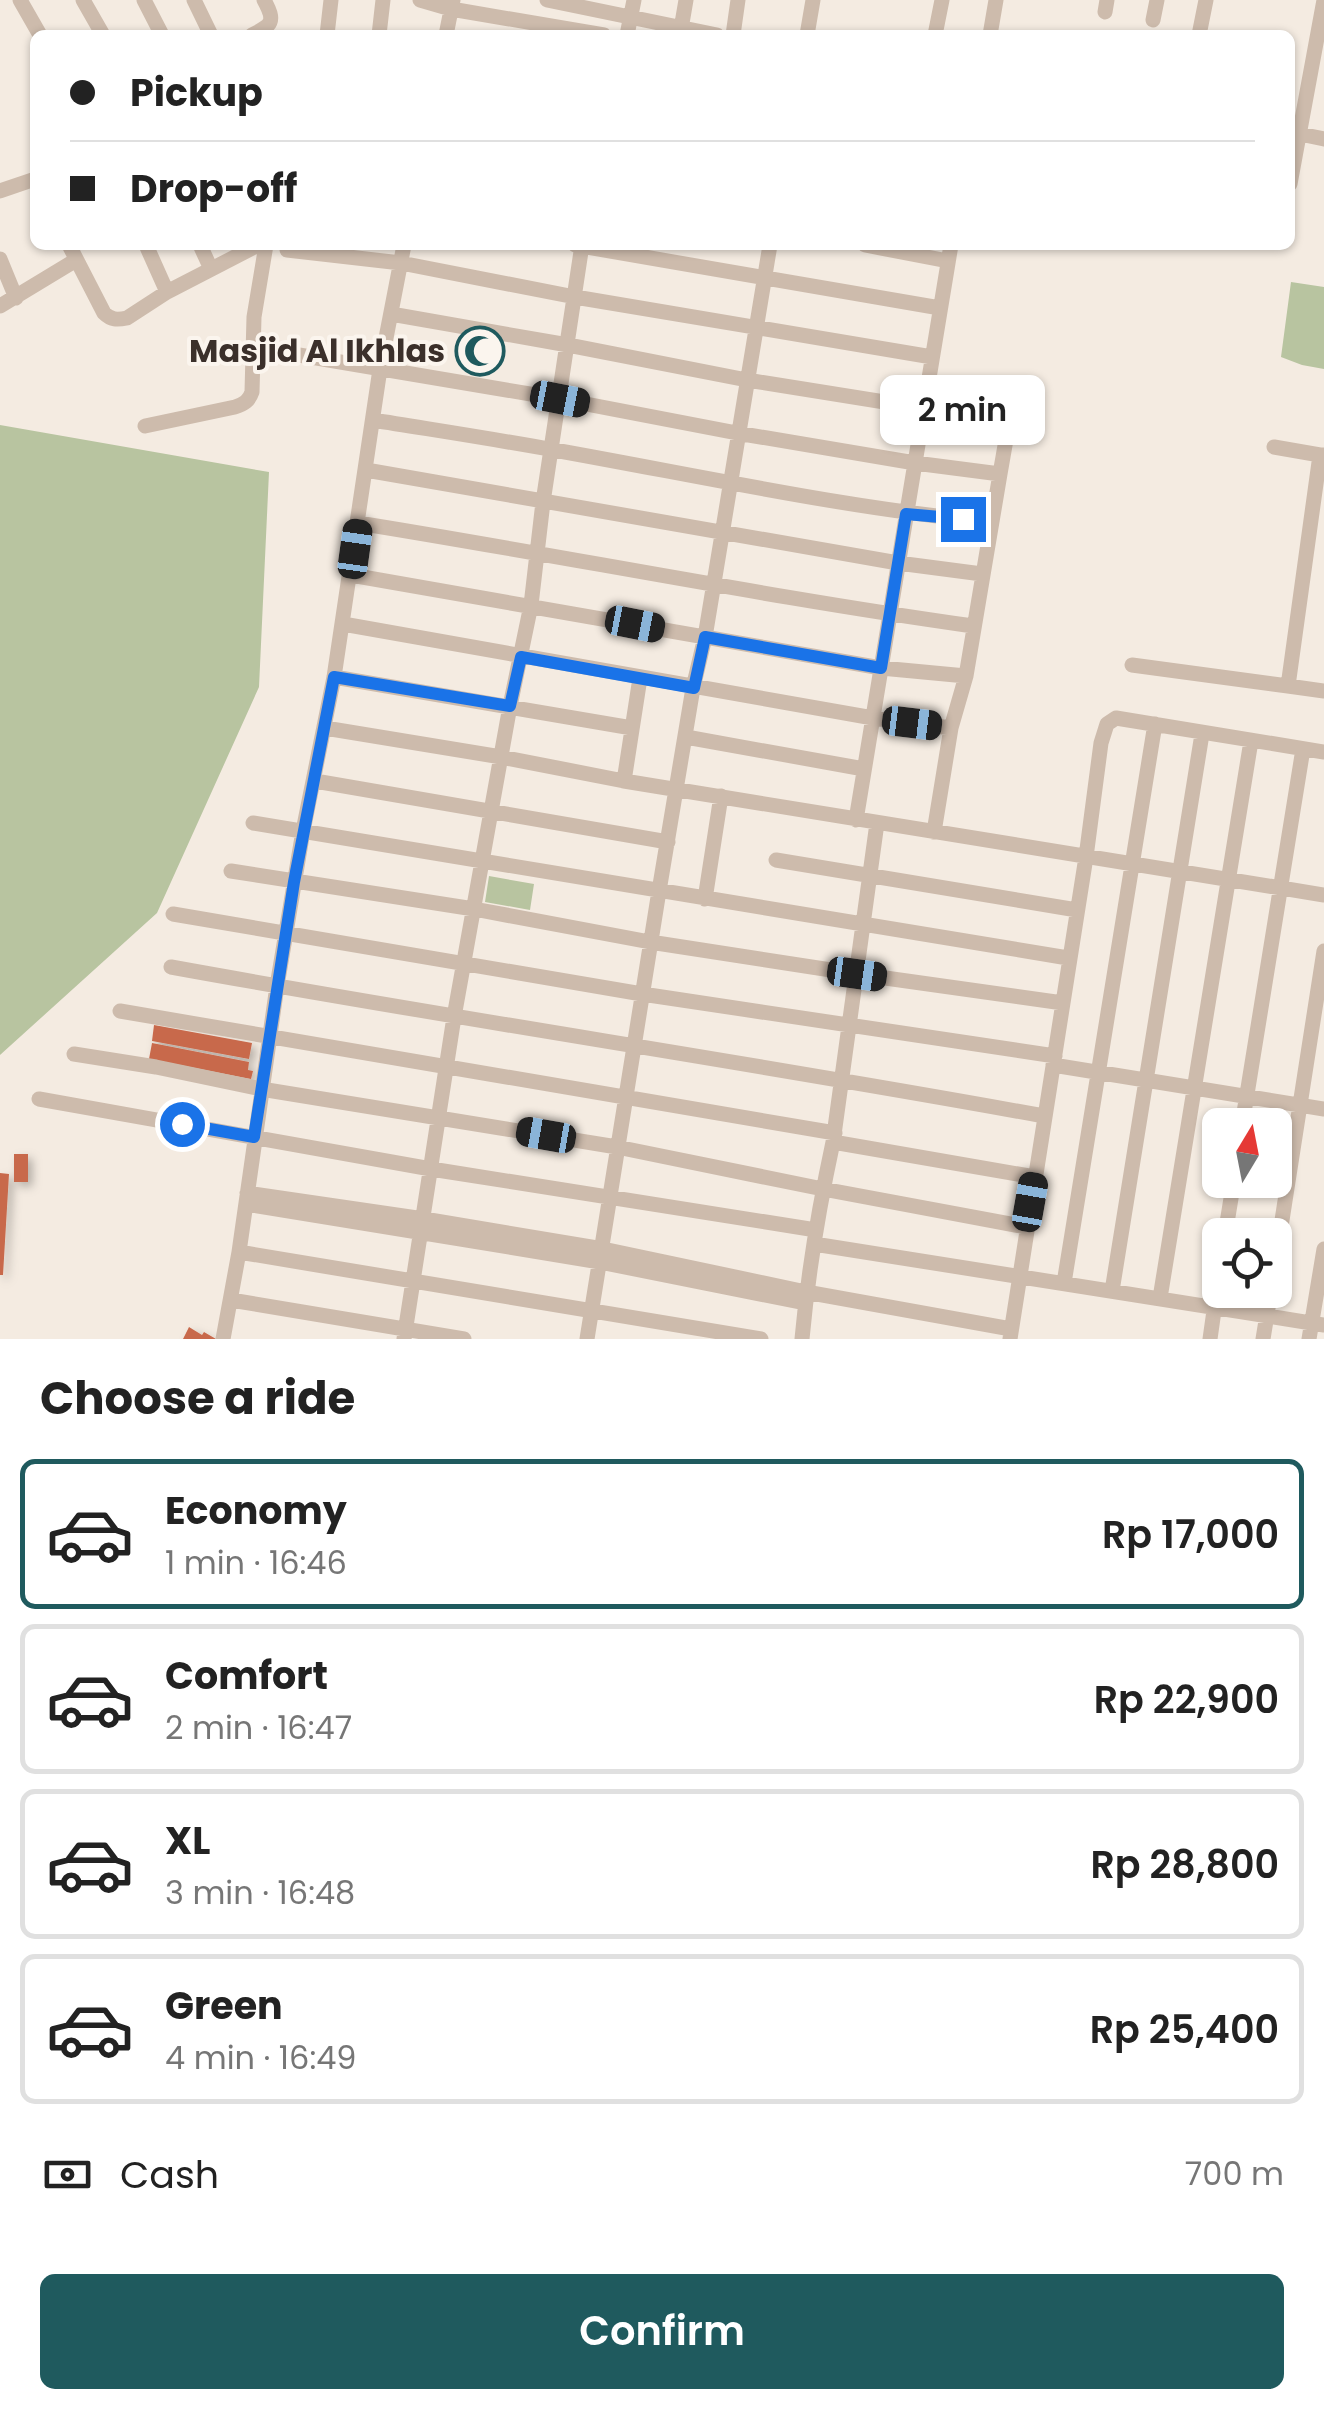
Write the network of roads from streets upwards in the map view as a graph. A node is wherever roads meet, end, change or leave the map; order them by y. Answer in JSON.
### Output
{"nodes":[{"id":1,"x":20,"y":0,"type":"edge"},
{"id":2,"x":83,"y":0,"type":"edge"},
{"id":3,"x":144,"y":0,"type":"edge"},
{"id":4,"x":194,"y":0,"type":"edge"},
{"id":5,"x":264,"y":0,"type":"edge"},
{"id":6,"x":331,"y":0,"type":"edge"},
{"id":7,"x":383,"y":0,"type":"edge"},
{"id":8,"x":420,"y":0,"type":"edge"},
{"id":9,"x":547,"y":0,"type":"edge"},
{"id":10,"x":686,"y":0,"type":"edge"},
{"id":11,"x":738,"y":0,"type":"edge"},
{"id":12,"x":813,"y":0,"type":"edge"},
{"id":13,"x":942,"y":0,"type":"edge"},
{"id":14,"x":996,"y":0,"type":"edge"},
{"id":15,"x":1157,"y":0,"type":"edge"},
{"id":16,"x":1206,"y":0,"type":"edge"},
{"id":17,"x":1324,"y":0,"type":"edge"},
{"id":18,"x":452,"y":5,"type":"edge"},
{"id":19,"x":633,"y":8,"type":"edge"},
{"id":20,"x":1153,"y":20,"type":"dead end"},
{"id":21,"x":681,"y":29,"type":"junction"},
{"id":22,"x":37,"y":30,"type":"edge"},
{"id":23,"x":99,"y":30,"type":"edge"},
{"id":24,"x":159,"y":30,"type":"edge"},
{"id":25,"x":209,"y":30,"type":"edge"},
{"id":26,"x":261,"y":30,"type":"edge"},
{"id":27,"x":328,"y":30,"type":"edge"},
{"id":28,"x":379,"y":30,"type":"edge"},
{"id":29,"x":447,"y":30,"type":"edge"},
{"id":30,"x":579,"y":30,"type":"edge"},
{"id":31,"x":687,"y":30,"type":"edge"},
{"id":32,"x":734,"y":30,"type":"edge"},
{"id":33,"x":807,"y":30,"type":"edge"},
{"id":34,"x":936,"y":30,"type":"edge"},
{"id":35,"x":991,"y":30,"type":"edge"},
{"id":36,"x":1200,"y":30,"type":"edge"},
{"id":37,"x":1322,"y":32,"type":"edge"},
{"id":38,"x":1300,"y":134,"type":"junction"},
{"id":39,"x":1324,"y":139,"type":"edge"},
{"id":40,"x":1295,"y":159,"type":"edge"},
{"id":41,"x":30,"y":180,"type":"edge"},
{"id":42,"x":0,"y":191,"type":"edge"},
{"id":43,"x":148,"y":250,"type":"edge"},
{"id":44,"x":202,"y":250,"type":"edge"},
{"id":45,"x":249,"y":250,"type":"edge"},
{"id":46,"x":259,"y":250,"type":"edge"},
{"id":47,"x":287,"y":250,"type":"dead end"},
{"id":48,"x":403,"y":250,"type":"edge"},
{"id":49,"x":580,"y":250,"type":"edge"},
{"id":50,"x":609,"y":250,"type":"edge"},
{"id":51,"x":769,"y":250,"type":"edge"},
{"id":52,"x":918,"y":250,"type":"edge"},
{"id":53,"x":73,"y":252,"type":"edge"},
{"id":54,"x":950,"y":253,"type":"edge"},
{"id":55,"x":0,"y":259,"type":"edge"},
{"id":56,"x":401,"y":263,"type":"junction"},
{"id":57,"x":211,"y":270,"type":"junction"},
{"id":58,"x":764,"y":277,"type":"junction"},
{"id":59,"x":167,"y":292,"type":"junction"},
{"id":60,"x":575,"y":296,"type":"junction"},
{"id":61,"x":16,"y":298,"type":"junction"},
{"id":62,"x":0,"y":306,"type":"edge"},
{"id":63,"x":940,"y":308,"type":"junction"},
{"id":64,"x":391,"y":314,"type":"junction"},
{"id":65,"x":756,"y":327,"type":"junction"},
{"id":66,"x":568,"y":345,"type":"junction"},
{"id":67,"x":293,"y":354,"type":"dead end"},
{"id":68,"x":932,"y":358,"type":"junction"},
{"id":69,"x":380,"y":369,"type":"junction"},
{"id":70,"x":746,"y":380,"type":"junction"},
{"id":71,"x":560,"y":399,"type":"junction"},
{"id":72,"x":924,"y":408,"type":"junction"},
{"id":73,"x":373,"y":420,"type":"junction"},
{"id":74,"x":145,"y":426,"type":"dead end"},
{"id":75,"x":737,"y":433,"type":"junction"},
{"id":76,"x":1274,"y":447,"type":"dead end"},
{"id":77,"x":552,"y":449,"type":"junction"},
{"id":78,"x":1322,"y":455,"type":"edge"},
{"id":79,"x":915,"y":464,"type":"junction"},
{"id":80,"x":366,"y":470,"type":"junction"},
{"id":81,"x":1000,"y":474,"type":"junction"},
{"id":82,"x":729,"y":484,"type":"junction"},
{"id":83,"x":543,"y":502,"type":"junction"},
{"id":84,"x":906,"y":514,"type":"junction"},
{"id":85,"x":992,"y":522,"type":"junction"},
{"id":86,"x":358,"y":523,"type":"junction"},
{"id":87,"x":722,"y":533,"type":"junction"},
{"id":88,"x":538,"y":552,"type":"junction"},
{"id":89,"x":898,"y":563,"type":"junction"},
{"id":90,"x":982,"y":574,"type":"junction"},
{"id":91,"x":351,"y":575,"type":"junction"},
{"id":92,"x":713,"y":584,"type":"junction"},
{"id":93,"x":531,"y":605,"type":"junction"},
{"id":94,"x":890,"y":614,"type":"junction"},
{"id":95,"x":342,"y":624,"type":"junction"},
{"id":96,"x":973,"y":626,"type":"junction"},
{"id":97,"x":705,"y":637,"type":"junction"},
{"id":98,"x":521,"y":657,"type":"junction"},
{"id":99,"x":1132,"y":665,"type":"dead end"},
{"id":100,"x":881,"y":668,"type":"junction"},
{"id":101,"x":966,"y":676,"type":"junction"},
{"id":102,"x":334,"y":677,"type":"junction"},
{"id":103,"x":640,"y":678,"type":"junction"},
{"id":104,"x":1288,"y":686,"type":"junction"},
{"id":105,"x":694,"y":688,"type":"junction"},
{"id":106,"x":1324,"y":691,"type":"edge"},
{"id":107,"x":510,"y":706,"type":"junction"},
{"id":108,"x":872,"y":718,"type":"junction"},
{"id":109,"x":1154,"y":724,"type":"junction"},
{"id":110,"x":325,"y":728,"type":"junction"},
{"id":111,"x":632,"y":728,"type":"junction"},
{"id":112,"x":951,"y":728,"type":"junction"},
{"id":113,"x":1202,"y":734,"type":"junction"},
{"id":114,"x":686,"y":737,"type":"junction"},
{"id":115,"x":1251,"y":741,"type":"junction"},
{"id":116,"x":1303,"y":749,"type":"junction"},
{"id":117,"x":1324,"y":752,"type":"edge"},
{"id":118,"x":501,"y":757,"type":"junction"},
{"id":119,"x":864,"y":769,"type":"junction"},
{"id":120,"x":314,"y":781,"type":"junction"},
{"id":121,"x":624,"y":781,"type":"junction"},
{"id":122,"x":676,"y":790,"type":"junction"},
{"id":123,"x":722,"y":796,"type":"junction"},
{"id":124,"x":490,"y":811,"type":"junction"},
{"id":125,"x":856,"y":820,"type":"junction"},
{"id":126,"x":253,"y":823,"type":"dead end"},
{"id":127,"x":878,"y":823,"type":"junction"},
{"id":128,"x":303,"y":831,"type":"junction"},
{"id":129,"x":934,"y":832,"type":"junction"},
{"id":130,"x":668,"y":842,"type":"junction"},
{"id":131,"x":1086,"y":856,"type":"junction"},
{"id":132,"x":776,"y":860,"type":"dead end"},
{"id":133,"x":482,"y":863,"type":"junction"},
{"id":134,"x":1132,"y":864,"type":"junction"},
{"id":135,"x":231,"y":871,"type":"dead end"},
{"id":136,"x":1180,"y":872,"type":"junction"},
{"id":137,"x":870,"y":876,"type":"junction"},
{"id":138,"x":1228,"y":880,"type":"junction"},
{"id":139,"x":294,"y":882,"type":"junction"},
{"id":140,"x":1280,"y":888,"type":"junction"},
{"id":141,"x":658,"y":891,"type":"junction"},
{"id":142,"x":1324,"y":895,"type":"edge"},
{"id":143,"x":705,"y":899,"type":"junction"},
{"id":144,"x":474,"y":909,"type":"junction"},
{"id":145,"x":1077,"y":910,"type":"junction"},
{"id":146,"x":173,"y":914,"type":"dead end"},
{"id":147,"x":864,"y":924,"type":"junction"},
{"id":148,"x":285,"y":934,"type":"junction"},
{"id":149,"x":650,"y":942,"type":"junction"},
{"id":150,"x":1324,"y":951,"type":"edge"},
{"id":151,"x":1068,"y":958,"type":"junction"},
{"id":152,"x":464,"y":963,"type":"junction"},
{"id":153,"x":172,"y":967,"type":"dead end"},
{"id":154,"x":857,"y":974,"type":"junction"},
{"id":155,"x":276,"y":986,"type":"junction"},
{"id":156,"x":642,"y":994,"type":"junction"},
{"id":157,"x":1063,"y":1003,"type":"junction"},
{"id":158,"x":120,"y":1011,"type":"dead end"},
{"id":159,"x":454,"y":1017,"type":"junction"},
{"id":160,"x":850,"y":1026,"type":"junction"},
{"id":161,"x":269,"y":1037,"type":"junction"},
{"id":162,"x":634,"y":1046,"type":"junction"},
{"id":163,"x":74,"y":1054,"type":"dead end"},
{"id":164,"x":1054,"y":1061,"type":"junction"},
{"id":165,"x":446,"y":1068,"type":"junction"},
{"id":166,"x":1098,"y":1072,"type":"junction"},
{"id":167,"x":842,"y":1080,"type":"junction"},
{"id":168,"x":1146,"y":1080,"type":"junction"},
{"id":169,"x":1194,"y":1088,"type":"junction"},
{"id":170,"x":261,"y":1089,"type":"junction"},
{"id":171,"x":625,"y":1096,"type":"junction"},
{"id":172,"x":1246,"y":1096,"type":"junction"},
{"id":173,"x":39,"y":1099,"type":"dead end"},
{"id":174,"x":1299,"y":1105,"type":"junction"},
{"id":175,"x":1244,"y":1108,"type":"edge"},
{"id":176,"x":1324,"y":1109,"type":"edge"},
{"id":177,"x":1044,"y":1116,"type":"junction"},
{"id":178,"x":438,"y":1117,"type":"junction"},
{"id":179,"x":254,"y":1137,"type":"junction"},
{"id":180,"x":834,"y":1138,"type":"junction"},
{"id":181,"x":617,"y":1147,"type":"junction"},
{"id":182,"x":430,"y":1169,"type":"junction"},
{"id":183,"x":1035,"y":1177,"type":"junction"},
{"id":184,"x":822,"y":1189,"type":"junction"},
{"id":185,"x":246,"y":1198,"type":"junction"},
{"id":186,"x":611,"y":1198,"type":"junction"},
{"id":187,"x":1282,"y":1218,"type":"edge"},
{"id":188,"x":422,"y":1225,"type":"junction"},
{"id":189,"x":1026,"y":1227,"type":"junction"},
{"id":190,"x":815,"y":1237,"type":"junction"},
{"id":191,"x":1324,"y":1249,"type":"edge"},
{"id":192,"x":238,"y":1252,"type":"junction"},
{"id":193,"x":602,"y":1255,"type":"junction"},
{"id":194,"x":1018,"y":1276,"type":"junction"},
{"id":195,"x":414,"y":1282,"type":"junction"},
{"id":196,"x":1064,"y":1283,"type":"junction"},
{"id":197,"x":1112,"y":1290,"type":"junction"},
{"id":198,"x":806,"y":1298,"type":"junction"},
{"id":199,"x":1160,"y":1298,"type":"junction"},
{"id":200,"x":230,"y":1300,"type":"junction"},
{"id":201,"x":1202,"y":1305,"type":"edge"},
{"id":202,"x":1214,"y":1308,"type":"edge"},
{"id":203,"x":1220,"y":1308,"type":"edge"},
{"id":204,"x":1269,"y":1308,"type":"edge"},
{"id":205,"x":591,"y":1312,"type":"junction"},
{"id":206,"x":1268,"y":1316,"type":"junction"},
{"id":207,"x":1315,"y":1329,"type":"edge"},
{"id":208,"x":405,"y":1334,"type":"edge"},
{"id":209,"x":1010,"y":1334,"type":"edge"},
{"id":210,"x":224,"y":1339,"type":"edge"},
{"id":211,"x":464,"y":1339,"type":"edge"},
{"id":212,"x":587,"y":1339,"type":"edge"},
{"id":213,"x":761,"y":1339,"type":"edge"},
{"id":214,"x":802,"y":1339,"type":"edge"},
{"id":215,"x":1210,"y":1339,"type":"edge"},
{"id":216,"x":1263,"y":1339,"type":"edge"}],
"edges":[{"from":1,"to":22,"type":"street"},
{"from":2,"to":23,"type":"street"},
{"from":3,"to":24,"type":"street"},
{"from":4,"to":25,"type":"street"},
{"from":5,"to":26,"type":"street"},
{"from":6,"to":27,"type":"street"},
{"from":7,"to":28,"type":"street"},
{"from":8,"to":18,"type":"street"},
{"from":9,"to":19,"type":"street"},
{"from":10,"to":21,"type":"street"},
{"from":11,"to":32,"type":"street"},
{"from":12,"to":33,"type":"street"},
{"from":13,"to":34,"type":"street"},
{"from":14,"to":35,"type":"street"},
{"from":15,"to":20,"type":"street"},
{"from":16,"to":36,"type":"street"},
{"from":17,"to":37,"type":"street"},
{"from":18,"to":29,"type":"street"},
{"from":18,"to":30,"type":"street"},
{"from":19,"to":21,"type":"street"},
{"from":21,"to":31,"type":"street"},
{"from":37,"to":38,"type":"street"},
{"from":38,"to":39,"type":"street"},
{"from":38,"to":40,"type":"street"},
{"from":41,"to":42,"type":"street"},
{"from":43,"to":59,"type":"street"},
{"from":44,"to":57,"type":"street"},
{"from":45,"to":57,"type":"street"},
{"from":46,"to":74,"type":"street"},
{"from":47,"to":56,"type":"street"},
{"from":48,"to":56,"type":"street"},
{"from":49,"to":60,"type":"street"},
{"from":50,"to":58,"type":"street"},
{"from":51,"to":58,"type":"street"},
{"from":52,"to":54,"type":"street"},
{"from":53,"to":59,"type":"street"},
{"from":53,"to":61,"type":"street"},
{"from":54,"to":63,"type":"street"},
{"from":55,"to":61,"type":"street"},
{"from":56,"to":60,"type":"street"},
{"from":56,"to":64,"type":"street"},
{"from":57,"to":59,"type":"street"},
{"from":58,"to":63,"type":"street"},
{"from":58,"to":65,"type":"street"},
{"from":60,"to":65,"type":"street"},
{"from":60,"to":66,"type":"street"},
{"from":61,"to":62,"type":"street"},
{"from":63,"to":68,"type":"street"},
{"from":64,"to":66,"type":"street"},
{"from":64,"to":69,"type":"street"},
{"from":65,"to":68,"type":"street"},
{"from":65,"to":70,"type":"street"},
{"from":66,"to":70,"type":"street"},
{"from":66,"to":71,"type":"street"},
{"from":67,"to":69,"type":"street"},
{"from":68,"to":72,"type":"street"},
{"from":69,"to":71,"type":"street"},
{"from":69,"to":73,"type":"street"},
{"from":70,"to":72,"type":"street"},
{"from":70,"to":75,"type":"street"},
{"from":71,"to":75,"type":"street"},
{"from":71,"to":77,"type":"street"},
{"from":72,"to":79,"type":"street"},
{"from":72,"to":81,"type":"street"},
{"from":73,"to":77,"type":"street"},
{"from":73,"to":80,"type":"street"},
{"from":75,"to":79,"type":"street"},
{"from":75,"to":82,"type":"street"},
{"from":76,"to":78,"type":"street"},
{"from":77,"to":82,"type":"street"},
{"from":77,"to":83,"type":"street"},
{"from":78,"to":104,"type":"street"},
{"from":79,"to":81,"type":"street"},
{"from":79,"to":84,"type":"street"},
{"from":80,"to":83,"type":"street"},
{"from":80,"to":86,"type":"street"},
{"from":81,"to":85,"type":"street"},
{"from":82,"to":84,"type":"street"},
{"from":82,"to":87,"type":"street"},
{"from":83,"to":87,"type":"street"},
{"from":83,"to":88,"type":"street"},
{"from":84,"to":85,"type":"street"},
{"from":84,"to":89,"type":"street"},
{"from":85,"to":90,"type":"street"},
{"from":86,"to":88,"type":"street"},
{"from":86,"to":91,"type":"street"},
{"from":87,"to":89,"type":"street"},
{"from":87,"to":92,"type":"street"},
{"from":88,"to":92,"type":"street"},
{"from":88,"to":93,"type":"street"},
{"from":89,"to":90,"type":"street"},
{"from":89,"to":94,"type":"street"},
{"from":90,"to":96,"type":"street"},
{"from":91,"to":93,"type":"street"},
{"from":91,"to":95,"type":"street"},
{"from":92,"to":94,"type":"street"},
{"from":92,"to":97,"type":"street"},
{"from":93,"to":97,"type":"street"},
{"from":93,"to":98,"type":"street"},
{"from":94,"to":96,"type":"street"},
{"from":94,"to":100,"type":"street"},
{"from":95,"to":98,"type":"street"},
{"from":95,"to":102,"type":"street"},
{"from":96,"to":101,"type":"street"},
{"from":97,"to":100,"type":"street"},
{"from":97,"to":105,"type":"street"},
{"from":98,"to":103,"type":"street"},
{"from":98,"to":107,"type":"street"},
{"from":99,"to":104,"type":"street"},
{"from":100,"to":101,"type":"street"},
{"from":100,"to":108,"type":"street"},
{"from":101,"to":112,"type":"street"},
{"from":102,"to":107,"type":"street"},
{"from":102,"to":110,"type":"street"},
{"from":103,"to":105,"type":"street"},
{"from":103,"to":111,"type":"street"},
{"from":104,"to":106,"type":"street"},
{"from":105,"to":108,"type":"street"},
{"from":105,"to":114,"type":"street"},
{"from":107,"to":111,"type":"street"},
{"from":107,"to":118,"type":"street"},
{"from":108,"to":112,"type":"street"},
{"from":108,"to":119,"type":"street"},
{"from":109,"to":113,"type":"street"},
{"from":109,"to":131,"type":"street"},
{"from":109,"to":134,"type":"street"},
{"from":110,"to":118,"type":"street"},
{"from":110,"to":120,"type":"street"},
{"from":111,"to":121,"type":"street"},
{"from":112,"to":129,"type":"street"},
{"from":113,"to":115,"type":"street"},
{"from":113,"to":136,"type":"street"},
{"from":114,"to":119,"type":"street"},
{"from":114,"to":122,"type":"street"},
{"from":115,"to":116,"type":"street"},
{"from":115,"to":138,"type":"street"},
{"from":116,"to":117,"type":"street"},
{"from":116,"to":140,"type":"street"},
{"from":118,"to":121,"type":"street"},
{"from":118,"to":124,"type":"street"},
{"from":119,"to":125,"type":"street"},
{"from":120,"to":124,"type":"street"},
{"from":120,"to":128,"type":"street"},
{"from":121,"to":122,"type":"street"},
{"from":122,"to":123,"type":"street"},
{"from":122,"to":130,"type":"street"},
{"from":123,"to":125,"type":"street"},
{"from":123,"to":143,"type":"street"},
{"from":124,"to":130,"type":"street"},
{"from":124,"to":133,"type":"street"},
{"from":125,"to":127,"type":"street"},
{"from":126,"to":128,"type":"street"},
{"from":127,"to":129,"type":"street"},
{"from":127,"to":137,"type":"street"},
{"from":128,"to":133,"type":"street"},
{"from":128,"to":139,"type":"street"},
{"from":129,"to":131,"type":"street"},
{"from":130,"to":141,"type":"street"},
{"from":131,"to":134,"type":"street"},
{"from":131,"to":145,"type":"street"},
{"from":132,"to":137,"type":"street"},
{"from":133,"to":141,"type":"street"},
{"from":133,"to":144,"type":"street"},
{"from":134,"to":136,"type":"street"},
{"from":134,"to":166,"type":"street"},
{"from":135,"to":139,"type":"street"},
{"from":136,"to":138,"type":"street"},
{"from":136,"to":168,"type":"street"},
{"from":137,"to":145,"type":"street"},
{"from":137,"to":147,"type":"street"},
{"from":138,"to":140,"type":"street"},
{"from":138,"to":169,"type":"street"},
{"from":139,"to":144,"type":"street"},
{"from":139,"to":148,"type":"street"},
{"from":140,"to":142,"type":"street"},
{"from":140,"to":172,"type":"street"},
{"from":141,"to":143,"type":"street"},
{"from":141,"to":149,"type":"street"},
{"from":143,"to":147,"type":"street"},
{"from":144,"to":149,"type":"street"},
{"from":144,"to":152,"type":"street"},
{"from":145,"to":151,"type":"street"},
{"from":146,"to":148,"type":"street"},
{"from":147,"to":151,"type":"street"},
{"from":147,"to":154,"type":"street"},
{"from":148,"to":152,"type":"street"},
{"from":148,"to":155,"type":"street"},
{"from":149,"to":154,"type":"street"},
{"from":149,"to":156,"type":"street"},
{"from":150,"to":174,"type":"street"},
{"from":151,"to":157,"type":"street"},
{"from":152,"to":156,"type":"street"},
{"from":152,"to":159,"type":"street"},
{"from":153,"to":155,"type":"street"},
{"from":154,"to":157,"type":"street"},
{"from":154,"to":160,"type":"street"},
{"from":155,"to":159,"type":"street"},
{"from":155,"to":161,"type":"street"},
{"from":156,"to":160,"type":"street"},
{"from":156,"to":162,"type":"street"},
{"from":157,"to":164,"type":"street"},
{"from":158,"to":161,"type":"street"},
{"from":159,"to":162,"type":"street"},
{"from":159,"to":165,"type":"street"},
{"from":160,"to":164,"type":"street"},
{"from":160,"to":167,"type":"street"},
{"from":161,"to":165,"type":"street"},
{"from":161,"to":170,"type":"street"},
{"from":162,"to":167,"type":"street"},
{"from":162,"to":171,"type":"street"},
{"from":163,"to":170,"type":"street"},
{"from":164,"to":166,"type":"street"},
{"from":164,"to":177,"type":"street"},
{"from":165,"to":171,"type":"street"},
{"from":165,"to":178,"type":"street"},
{"from":166,"to":168,"type":"street"},
{"from":166,"to":196,"type":"street"},
{"from":167,"to":177,"type":"street"},
{"from":167,"to":180,"type":"street"},
{"from":168,"to":169,"type":"street"},
{"from":168,"to":197,"type":"street"},
{"from":169,"to":172,"type":"street"},
{"from":169,"to":199,"type":"street"},
{"from":170,"to":178,"type":"street"},
{"from":170,"to":179,"type":"street"},
{"from":171,"to":180,"type":"street"},
{"from":171,"to":181,"type":"street"},
{"from":172,"to":174,"type":"street"},
{"from":172,"to":175,"type":"street"},
{"from":173,"to":179,"type":"street"},
{"from":174,"to":176,"type":"street"},
{"from":174,"to":187,"type":"street"},
{"from":177,"to":183,"type":"street"},
{"from":178,"to":181,"type":"street"},
{"from":178,"to":182,"type":"street"},
{"from":179,"to":182,"type":"street"},
{"from":179,"to":185,"type":"street"},
{"from":180,"to":183,"type":"street"},
{"from":180,"to":184,"type":"street"},
{"from":181,"to":184,"type":"street"},
{"from":181,"to":186,"type":"street"},
{"from":182,"to":186,"type":"street"},
{"from":182,"to":188,"type":"street"},
{"from":183,"to":189,"type":"street"},
{"from":184,"to":189,"type":"street"},
{"from":184,"to":190,"type":"street"},
{"from":185,"to":188,"type":"street"},
{"from":185,"to":192,"type":"street"},
{"from":186,"to":190,"type":"street"},
{"from":186,"to":193,"type":"street"},
{"from":188,"to":193,"type":"street"},
{"from":188,"to":195,"type":"street"},
{"from":189,"to":194,"type":"street"},
{"from":190,"to":194,"type":"street"},
{"from":190,"to":198,"type":"street"},
{"from":191,"to":207,"type":"street"},
{"from":192,"to":195,"type":"street"},
{"from":192,"to":200,"type":"street"},
{"from":193,"to":198,"type":"street"},
{"from":193,"to":205,"type":"street"},
{"from":194,"to":196,"type":"street"},
{"from":194,"to":209,"type":"street"},
{"from":195,"to":205,"type":"street"},
{"from":195,"to":208,"type":"street"},
{"from":196,"to":197,"type":"street"},
{"from":197,"to":199,"type":"street"},
{"from":198,"to":209,"type":"street"},
{"from":198,"to":214,"type":"street"},
{"from":199,"to":201,"type":"street"},
{"from":200,"to":208,"type":"street"},
{"from":200,"to":210,"type":"street"},
{"from":202,"to":215,"type":"street"},
{"from":203,"to":206,"type":"street"},
{"from":204,"to":206,"type":"street"},
{"from":205,"to":212,"type":"street"},
{"from":205,"to":213,"type":"street"},
{"from":206,"to":207,"type":"street"},
{"from":206,"to":216,"type":"street"},
{"from":208,"to":211,"type":"street"}]}
